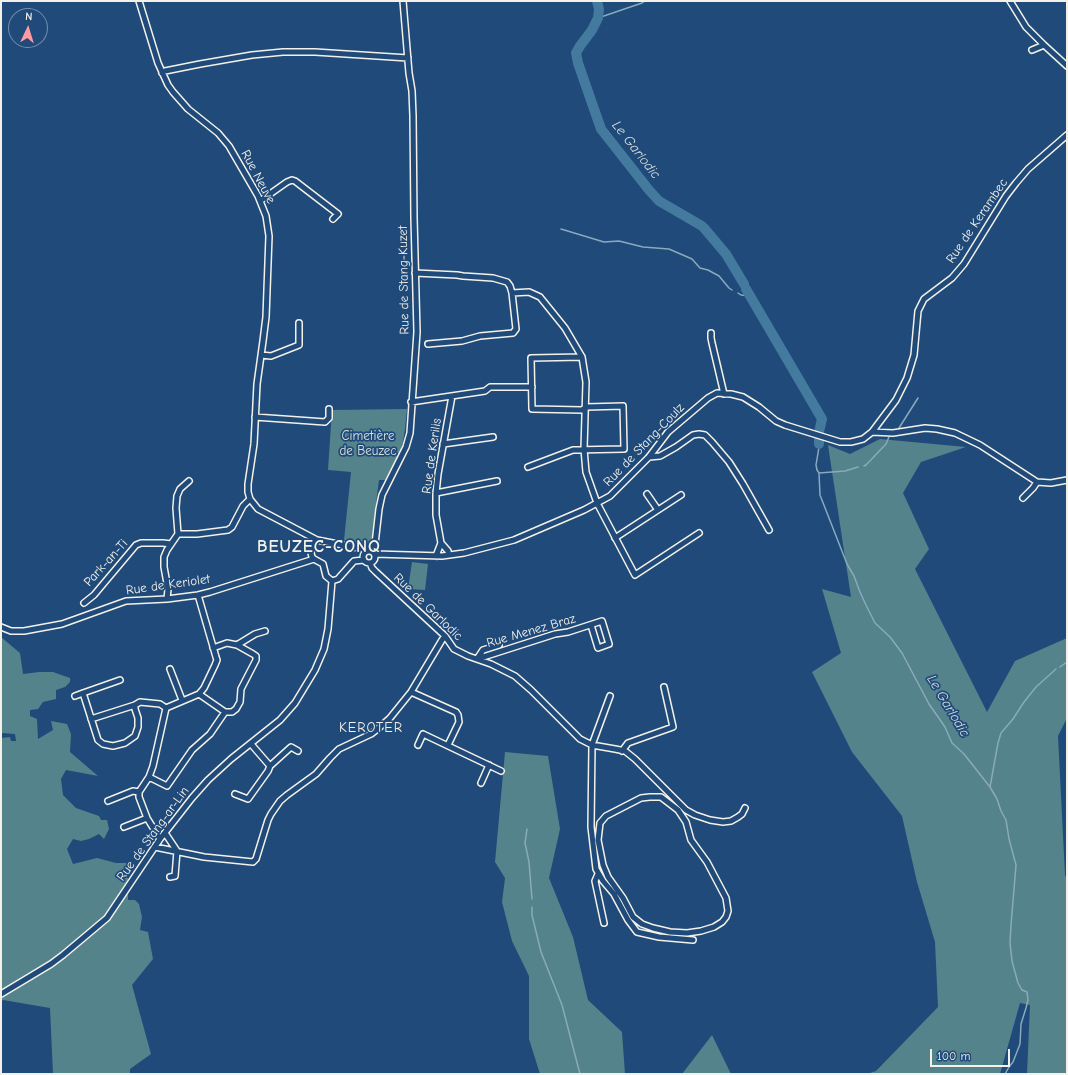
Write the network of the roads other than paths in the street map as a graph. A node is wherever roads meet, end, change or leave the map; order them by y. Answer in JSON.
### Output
{"nodes":[{"id":1,"x":139,"y":1,"type":"edge"},
{"id":2,"x":403,"y":1,"type":"edge"},
{"id":3,"x":1010,"y":1,"type":"edge"},
{"id":4,"x":1044,"y":46,"type":"junction"},
{"id":5,"x":1032,"y":50,"type":"dead end"},
{"id":6,"x":408,"y":58,"type":"junction"},
{"id":7,"x":1067,"y":66,"type":"edge"},
{"id":8,"x":162,"y":73,"type":"junction"},
{"id":9,"x":1067,"y":135,"type":"edge"},
{"id":10,"x":260,"y":201,"type":"junction"},
{"id":11,"x":333,"y":219,"type":"dead end"},
{"id":12,"x":415,"y":273,"type":"junction"},
{"id":13,"x":512,"y":293,"type":"junction"},
{"id":14,"x":299,"y":323,"type":"dead end"},
{"id":15,"x":712,"y":333,"type":"dead end"},
{"id":16,"x":428,"y":344,"type":"dead end"},
{"id":17,"x":261,"y":355,"type":"junction"},
{"id":18,"x":582,"y":357,"type":"junction"},
{"id":19,"x":532,"y":387,"type":"junction"},
{"id":20,"x":724,"y":394,"type":"junction"},
{"id":21,"x":452,"y":396,"type":"junction"},
{"id":22,"x":411,"y":402,"type":"junction"},
{"id":23,"x":586,"y":407,"type":"junction"},
{"id":24,"x":329,"y":409,"type":"dead end"},
{"id":25,"x":255,"y":417,"type":"junction"},
{"id":26,"x":872,"y":432,"type":"junction"},
{"id":27,"x":493,"y":437,"type":"dead end"},
{"id":28,"x":444,"y":444,"type":"junction"},
{"id":29,"x":584,"y":450,"type":"junction"},
{"id":30,"x":649,"y":457,"type":"junction"},
{"id":31,"x":528,"y":467,"type":"dead end"},
{"id":32,"x":497,"y":480,"type":"dead end"},
{"id":33,"x":1067,"y":480,"type":"edge"},
{"id":34,"x":188,"y":481,"type":"dead end"},
{"id":35,"x":1037,"y":482,"type":"junction"},
{"id":36,"x":436,"y":493,"type":"junction"},
{"id":37,"x":647,"y":494,"type":"dead end"},
{"id":38,"x":681,"y":495,"type":"dead end"},
{"id":39,"x":1023,"y":498,"type":"dead end"},
{"id":40,"x":250,"y":499,"type":"junction"},
{"id":41,"x":598,"y":503,"type":"junction"},
{"id":42,"x":658,"y":510,"type":"junction"},
{"id":43,"x":769,"y":530,"type":"dead end"},
{"id":44,"x":699,"y":533,"type":"dead end"},
{"id":45,"x":178,"y":534,"type":"junction"},
{"id":46,"x":615,"y":538,"type":"junction"},
{"id":47,"x":317,"y":540,"type":"junction"},
{"id":48,"x":442,"y":543,"type":"junction"},
{"id":49,"x":171,"y":544,"type":"junction"},
{"id":50,"x":372,"y":552,"type":"junction"},
{"id":51,"x":449,"y":555,"type":"junction"},
{"id":52,"x":436,"y":556,"type":"junction"},
{"id":53,"x":314,"y":559,"type":"junction"},
{"id":54,"x":364,"y":560,"type":"junction"},
{"id":55,"x":370,"y":563,"type":"junction"},
{"id":56,"x":332,"y":581,"type":"junction"},
{"id":57,"x":198,"y":595,"type":"junction"},
{"id":58,"x":167,"y":599,"type":"junction"},
{"id":59,"x":84,"y":603,"type":"dead end"},
{"id":60,"x":590,"y":625,"type":"junction"},
{"id":61,"x":1,"y":627,"type":"edge"},
{"id":62,"x":265,"y":631,"type":"dead end"},
{"id":63,"x":445,"y":636,"type":"junction"},
{"id":64,"x":237,"y":645,"type":"junction"},
{"id":65,"x":499,"y":645,"type":"dead end"},
{"id":66,"x":213,"y":648,"type":"junction"},
{"id":67,"x":477,"y":659,"type":"junction"},
{"id":68,"x":170,"y":669,"type":"dead end"},
{"id":69,"x":120,"y":680,"type":"dead end"},
{"id":70,"x":664,"y":687,"type":"dead end"},
{"id":71,"x":411,"y":692,"type":"junction"},
{"id":72,"x":83,"y":693,"type":"junction"},
{"id":73,"x":199,"y":694,"type":"junction"},
{"id":74,"x":75,"y":696,"type":"dead end"},
{"id":75,"x":610,"y":696,"type":"dead end"},
{"id":76,"x":182,"y":700,"type":"junction"},
{"id":77,"x":135,"y":705,"type":"junction"},
{"id":78,"x":166,"y":708,"type":"junction"},
{"id":79,"x":225,"y":712,"type":"junction"},
{"id":80,"x":91,"y":719,"type":"junction"},
{"id":81,"x":251,"y":744,"type":"junction"},
{"id":82,"x":418,"y":745,"type":"dead end"},
{"id":83,"x":592,"y":745,"type":"junction"},
{"id":84,"x":448,"y":746,"type":"junction"},
{"id":85,"x":298,"y":751,"type":"dead end"},
{"id":86,"x":622,"y":751,"type":"junction"},
{"id":87,"x":489,"y":765,"type":"junction"},
{"id":88,"x":270,"y":766,"type":"junction"},
{"id":89,"x":501,"y":771,"type":"dead end"},
{"id":90,"x":149,"y":777,"type":"junction"},
{"id":91,"x":481,"y":784,"type":"dead end"},
{"id":92,"x":664,"y":789,"type":"junction"},
{"id":93,"x":139,"y":792,"type":"junction"},
{"id":94,"x":235,"y":794,"type":"dead end"},
{"id":95,"x":661,"y":797,"type":"junction"},
{"id":96,"x":108,"y":801,"type":"dead end"},
{"id":97,"x":745,"y":808,"type":"dead end"},
{"id":98,"x":147,"y":818,"type":"junction"},
{"id":99,"x":124,"y":827,"type":"dead end"},
{"id":100,"x":165,"y":833,"type":"junction"},
{"id":101,"x":160,"y":839,"type":"junction"},
{"id":102,"x":155,"y":847,"type":"junction"},
{"id":103,"x":177,"y":851,"type":"junction"},
{"id":104,"x":598,"y":874,"type":"junction"},
{"id":105,"x":170,"y":877,"type":"dead end"},
{"id":106,"x":604,"y":923,"type":"dead end"},
{"id":107,"x":693,"y":940,"type":"dead end"},
{"id":108,"x":1,"y":994,"type":"edge"}],
"edges":[{"from":1,"to":8,"type":"street","name":"Rue Neuve"},
{"from":2,"to":6,"type":"street","name":"Rue de Stang-Kuzet"},
{"from":3,"to":4,"type":"street"},
{"from":4,"to":5,"type":"street"},
{"from":4,"to":7,"type":"street"},
{"from":6,"to":8,"type":"street"},
{"from":6,"to":12,"type":"street","name":"Rue de Stang-Kuzet"},
{"from":8,"to":10,"type":"street","name":"Rue Neuve"},
{"from":9,"to":26,"type":"street","name":"Rue de Kerambec"},
{"from":10,"to":11,"type":"street"},
{"from":10,"to":17,"type":"street","name":"Rue Neuve"},
{"from":12,"to":13,"type":"street"},
{"from":12,"to":22,"type":"street","name":"Rue de Stang-Kuzet"},
{"from":13,"to":16,"type":"street"},
{"from":13,"to":18,"type":"street"},
{"from":14,"to":17,"type":"street"},
{"from":15,"to":20,"type":"street"},
{"from":17,"to":25,"type":"street","name":"Rue Neuve"},
{"from":18,"to":19,"type":"street"},
{"from":18,"to":23,"type":"street"},
{"from":19,"to":21,"type":"street"},
{"from":19,"to":23,"type":"street"},
{"from":20,"to":26,"type":"street","name":"Rue de Stang-Coulz"},
{"from":20,"to":30,"type":"street","name":"Rue de Stang-Coulz"},
{"from":21,"to":22,"type":"street"},
{"from":21,"to":28,"type":"street","name":"Rue de Kerilis"},
{"from":22,"to":50,"type":"street","name":"Rue de Stang-Kuzet"},
{"from":23,"to":29,"type":"street"},
{"from":23,"to":29,"type":"street"},
{"from":24,"to":25,"type":"street"},
{"from":25,"to":40,"type":"street","name":"Rue Neuve"},
{"from":26,"to":35,"type":"street"},
{"from":27,"to":28,"type":"street"},
{"from":28,"to":36,"type":"street","name":"Rue de Kerilis"},
{"from":29,"to":31,"type":"street"},
{"from":29,"to":41,"type":"street"},
{"from":30,"to":41,"type":"street","name":"Rue de Stang-Coulz"},
{"from":30,"to":43,"type":"street"},
{"from":32,"to":36,"type":"street"},
{"from":33,"to":35,"type":"street"},
{"from":34,"to":45,"type":"street"},
{"from":35,"to":39,"type":"street"},
{"from":36,"to":48,"type":"street","name":"Rue de Kerilis"},
{"from":37,"to":42,"type":"street"},
{"from":38,"to":42,"type":"street"},
{"from":40,"to":45,"type":"street"},
{"from":40,"to":47,"type":"street"},
{"from":41,"to":46,"type":"street"},
{"from":41,"to":51,"type":"street","name":"Rue de Stang-Coulz"},
{"from":42,"to":46,"type":"street"},
{"from":44,"to":46,"type":"street"},
{"from":45,"to":49,"type":"street"},
{"from":47,"to":50,"type":"street","name":"Rue de Stang-Coulz"},
{"from":47,"to":53,"type":"street"},
{"from":48,"to":51,"type":"street","name":"Rue de Kerilis"},
{"from":48,"to":52,"type":"street"},
{"from":49,"to":58,"type":"street"},
{"from":49,"to":59,"type":"street","name":"Park-an-Ti"},
{"from":50,"to":52,"type":"street","name":"Rue de Stang-Coulz"},
{"from":50,"to":54,"type":"street"},
{"from":50,"to":55,"type":"street"},
{"from":51,"to":52,"type":"street","name":"Rue de Stang-Coulz"},
{"from":53,"to":56,"type":"street"},
{"from":53,"to":57,"type":"street","name":"Rue de Keriolet"},
{"from":54,"to":55,"type":"street"},
{"from":54,"to":56,"type":"street"},
{"from":55,"to":63,"type":"street","name":"Rue de Garlodic"},
{"from":56,"to":81,"type":"street","name":"Rue de Stang-ar-Lin"},
{"from":57,"to":58,"type":"street","name":"Rue de Keriolet"},
{"from":57,"to":66,"type":"street"},
{"from":58,"to":61,"type":"street","name":"Rue de Keriolet"},
{"from":60,"to":60,"type":"street","name":"Rue Menez Braz"},
{"from":60,"to":67,"type":"street","name":"Rue Menez Braz"},
{"from":62,"to":64,"type":"street"},
{"from":63,"to":67,"type":"street","name":"Rue de Garlodic"},
{"from":63,"to":71,"type":"street"},
{"from":64,"to":66,"type":"street"},
{"from":64,"to":79,"type":"street"},
{"from":65,"to":67,"type":"street"},
{"from":66,"to":73,"type":"street"},
{"from":67,"to":83,"type":"street","name":"Rue de Garlodic"},
{"from":68,"to":76,"type":"street"},
{"from":69,"to":72,"type":"street"},
{"from":70,"to":86,"type":"street"},
{"from":71,"to":84,"type":"street"},
{"from":71,"to":103,"type":"street"},
{"from":72,"to":74,"type":"street"},
{"from":72,"to":80,"type":"street"},
{"from":73,"to":76,"type":"street"},
{"from":73,"to":79,"type":"street"},
{"from":75,"to":83,"type":"street"},
{"from":76,"to":78,"type":"street"},
{"from":77,"to":78,"type":"street"},
{"from":77,"to":80,"type":"street"},
{"from":77,"to":80,"type":"street"},
{"from":78,"to":90,"type":"street"},
{"from":79,"to":90,"type":"street"},
{"from":81,"to":88,"type":"street"},
{"from":81,"to":100,"type":"street","name":"Rue de Stang-ar-Lin"},
{"from":82,"to":84,"type":"street"},
{"from":83,"to":86,"type":"street","name":"Rue de Garlodic"},
{"from":83,"to":104,"type":"street"},
{"from":84,"to":87,"type":"street"},
{"from":85,"to":88,"type":"street"},
{"from":86,"to":92,"type":"street","name":"Rue de Garlodic"},
{"from":87,"to":89,"type":"street"},
{"from":87,"to":91,"type":"street"},
{"from":88,"to":94,"type":"street"},
{"from":90,"to":93,"type":"street"},
{"from":92,"to":95,"type":"street"},
{"from":92,"to":97,"type":"street","name":"Rue de Garlodic"},
{"from":93,"to":96,"type":"street"},
{"from":93,"to":98,"type":"street"},
{"from":95,"to":95,"type":"street"},
{"from":98,"to":99,"type":"street"},
{"from":98,"to":101,"type":"street"},
{"from":100,"to":101,"type":"street","name":"Rue de Stang-ar-Lin"},
{"from":100,"to":103,"type":"street"},
{"from":101,"to":102,"type":"street","name":"Rue de Stang-ar-Lin"},
{"from":102,"to":103,"type":"street"},
{"from":102,"to":108,"type":"street","name":"Rue de Stang-ar-Lin"},
{"from":103,"to":105,"type":"street"},
{"from":104,"to":106,"type":"street"},
{"from":104,"to":107,"type":"street"}]}
